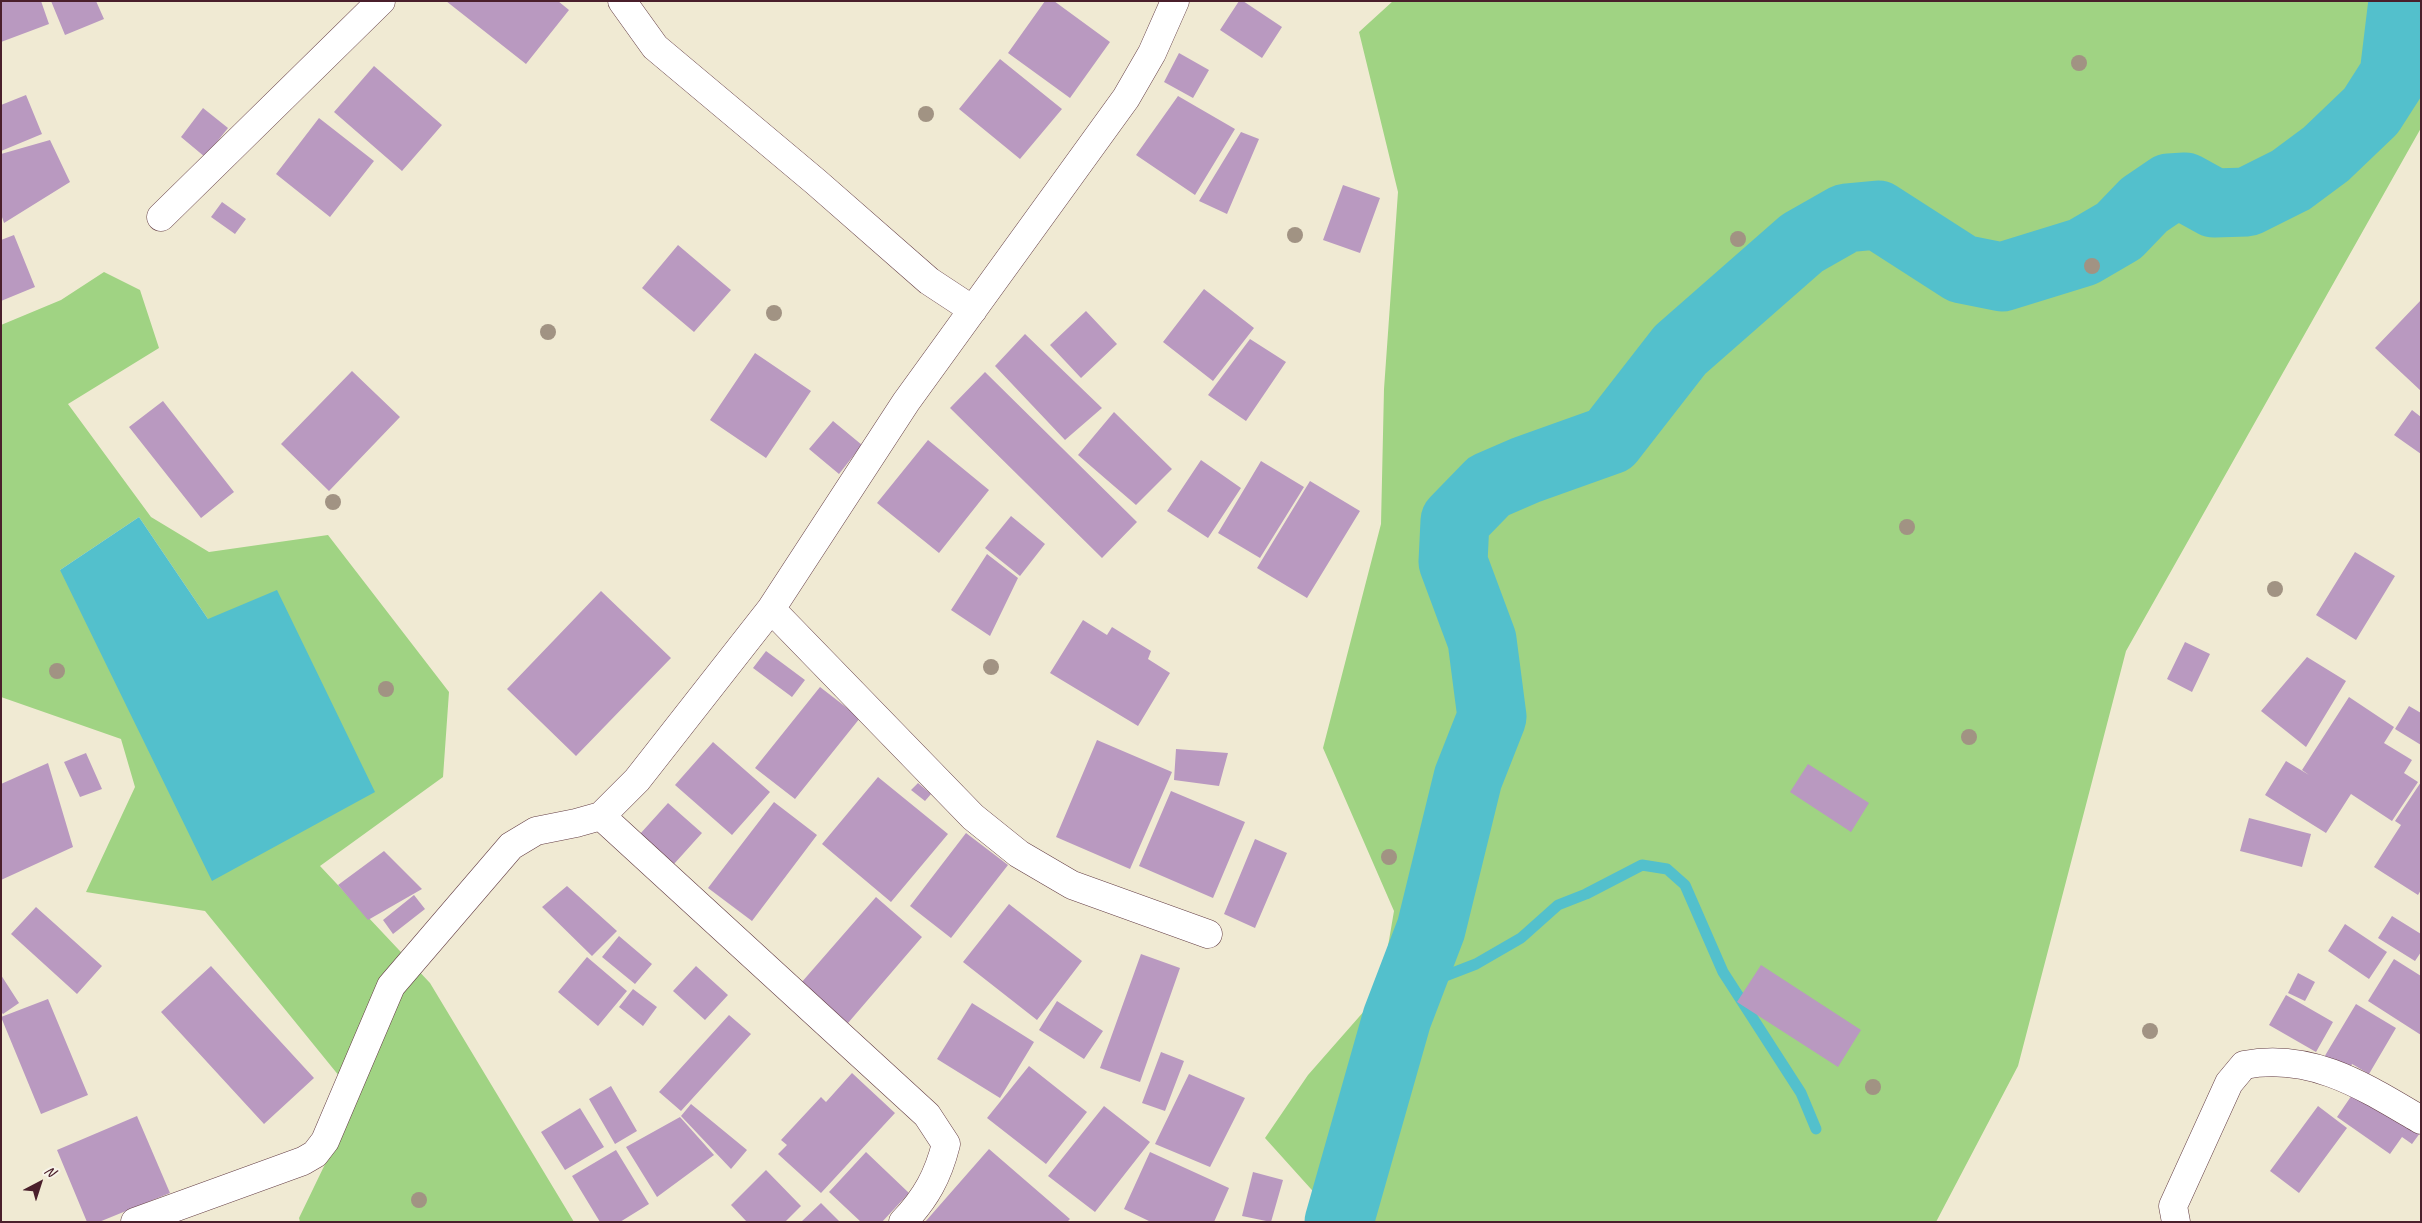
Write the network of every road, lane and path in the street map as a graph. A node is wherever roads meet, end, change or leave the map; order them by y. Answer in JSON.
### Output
{"nodes":[{"id":1,"x":381,"y":1,"type":"edge"},
{"id":2,"x":622,"y":1,"type":"edge"},
{"id":3,"x":1175,"y":1,"type":"edge"},
{"id":4,"x":161,"y":216,"type":"dead end"},
{"id":5,"x":973,"y":310,"type":"junction"},
{"id":6,"x":771,"y":609,"type":"junction"},
{"id":7,"x":600,"y":816,"type":"junction"},
{"id":8,"x":1208,"y":934,"type":"dead end"},
{"id":9,"x":2421,"y":1120,"type":"edge"},
{"id":10,"x":135,"y":1222,"type":"edge"},
{"id":11,"x":903,"y":1222,"type":"edge"},
{"id":12,"x":2176,"y":1222,"type":"edge"}],
"edges":[{"from":1,"to":4,"type":"street"},
{"from":2,"to":5,"type":"street"},
{"from":3,"to":5,"type":"street"},
{"from":5,"to":6,"type":"street"},
{"from":6,"to":7,"type":"street"},
{"from":6,"to":8,"type":"street"},
{"from":7,"to":10,"type":"street"},
{"from":7,"to":11,"type":"street"},
{"from":9,"to":12,"type":"street"}]}
